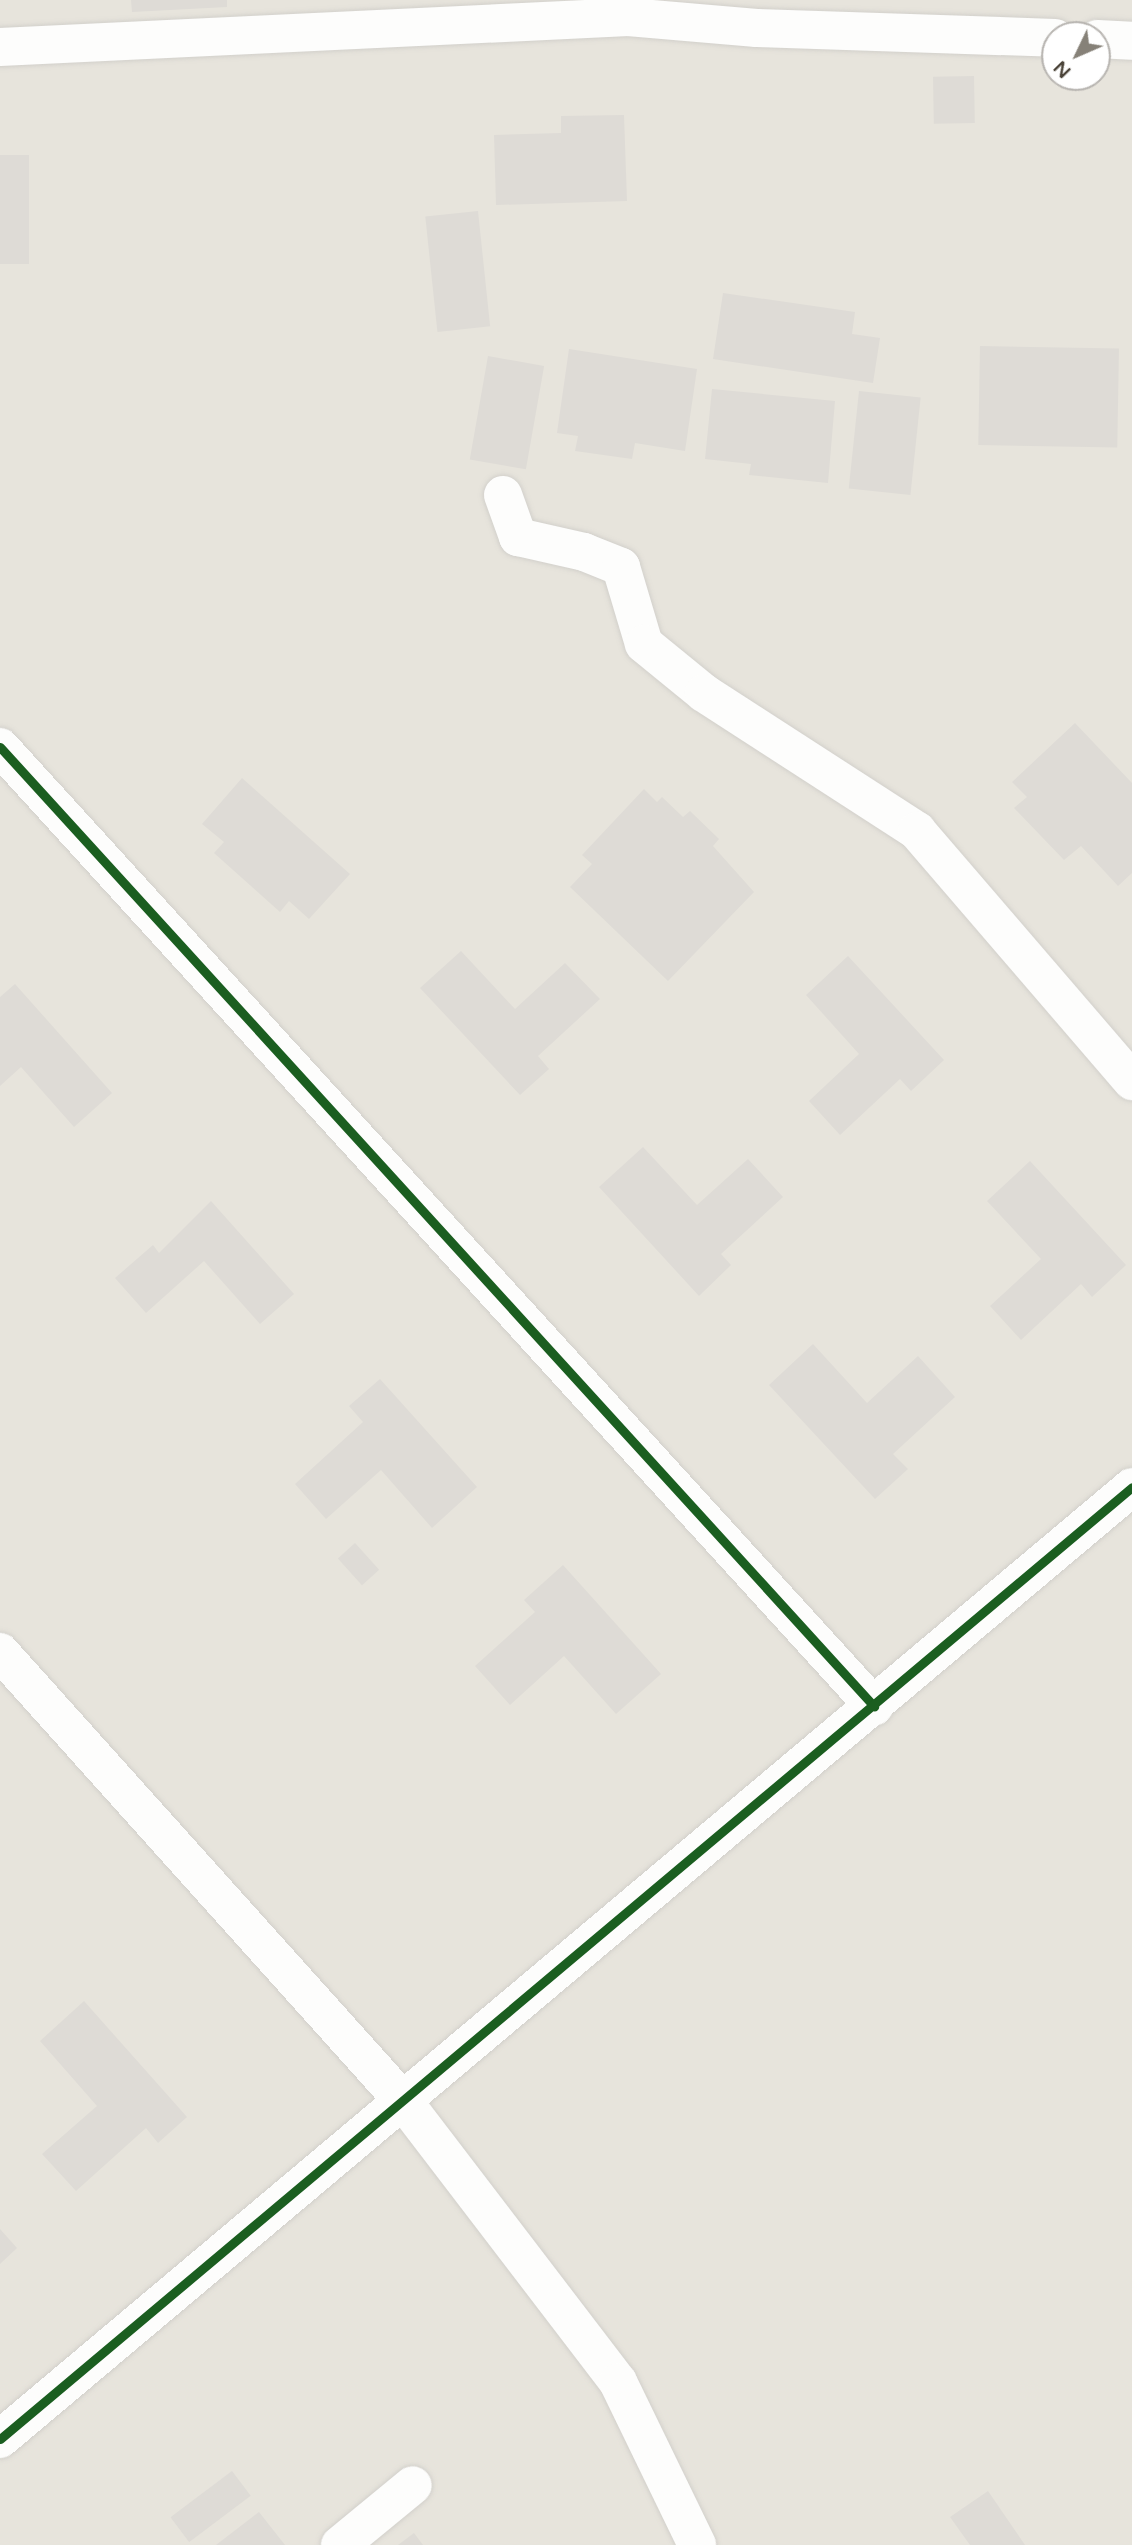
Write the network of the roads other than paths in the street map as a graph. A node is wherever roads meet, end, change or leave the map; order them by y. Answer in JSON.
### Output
{"nodes":[{"id":1,"x":625,"y":9,"type":"edge"},
{"id":2,"x":757,"y":14,"type":"edge"},
{"id":3,"x":1041,"y":37,"type":"edge"},
{"id":4,"x":1111,"y":40,"type":"edge"},
{"id":5,"x":1132,"y":41,"type":"edge"},
{"id":6,"x":0,"y":47,"type":"edge"},
{"id":7,"x":503,"y":495,"type":"dead end"},
{"id":8,"x":0,"y":747,"type":"edge"},
{"id":9,"x":1132,"y":1081,"type":"edge"},
{"id":10,"x":1132,"y":1487,"type":"edge"},
{"id":11,"x":0,"y":1652,"type":"edge"},
{"id":12,"x":874,"y":1706,"type":"junction"},
{"id":13,"x":404,"y":2102,"type":"junction"},
{"id":14,"x":0,"y":2439,"type":"edge"},
{"id":15,"x":413,"y":2485,"type":"dead end"},
{"id":16,"x":340,"y":2545,"type":"edge"},
{"id":17,"x":697,"y":2545,"type":"edge"}],
"edges":[{"from":1,"to":2,"type":"street"},
{"from":1,"to":6,"type":"street"},
{"from":2,"to":3,"type":"street"},
{"from":4,"to":5,"type":"street"},
{"from":7,"to":9,"type":"street"},
{"from":8,"to":12,"type":"street"},
{"from":10,"to":12,"type":"street"},
{"from":11,"to":13,"type":"street"},
{"from":12,"to":13,"type":"street"},
{"from":13,"to":14,"type":"street"},
{"from":13,"to":17,"type":"street"},
{"from":15,"to":16,"type":"street"}]}
